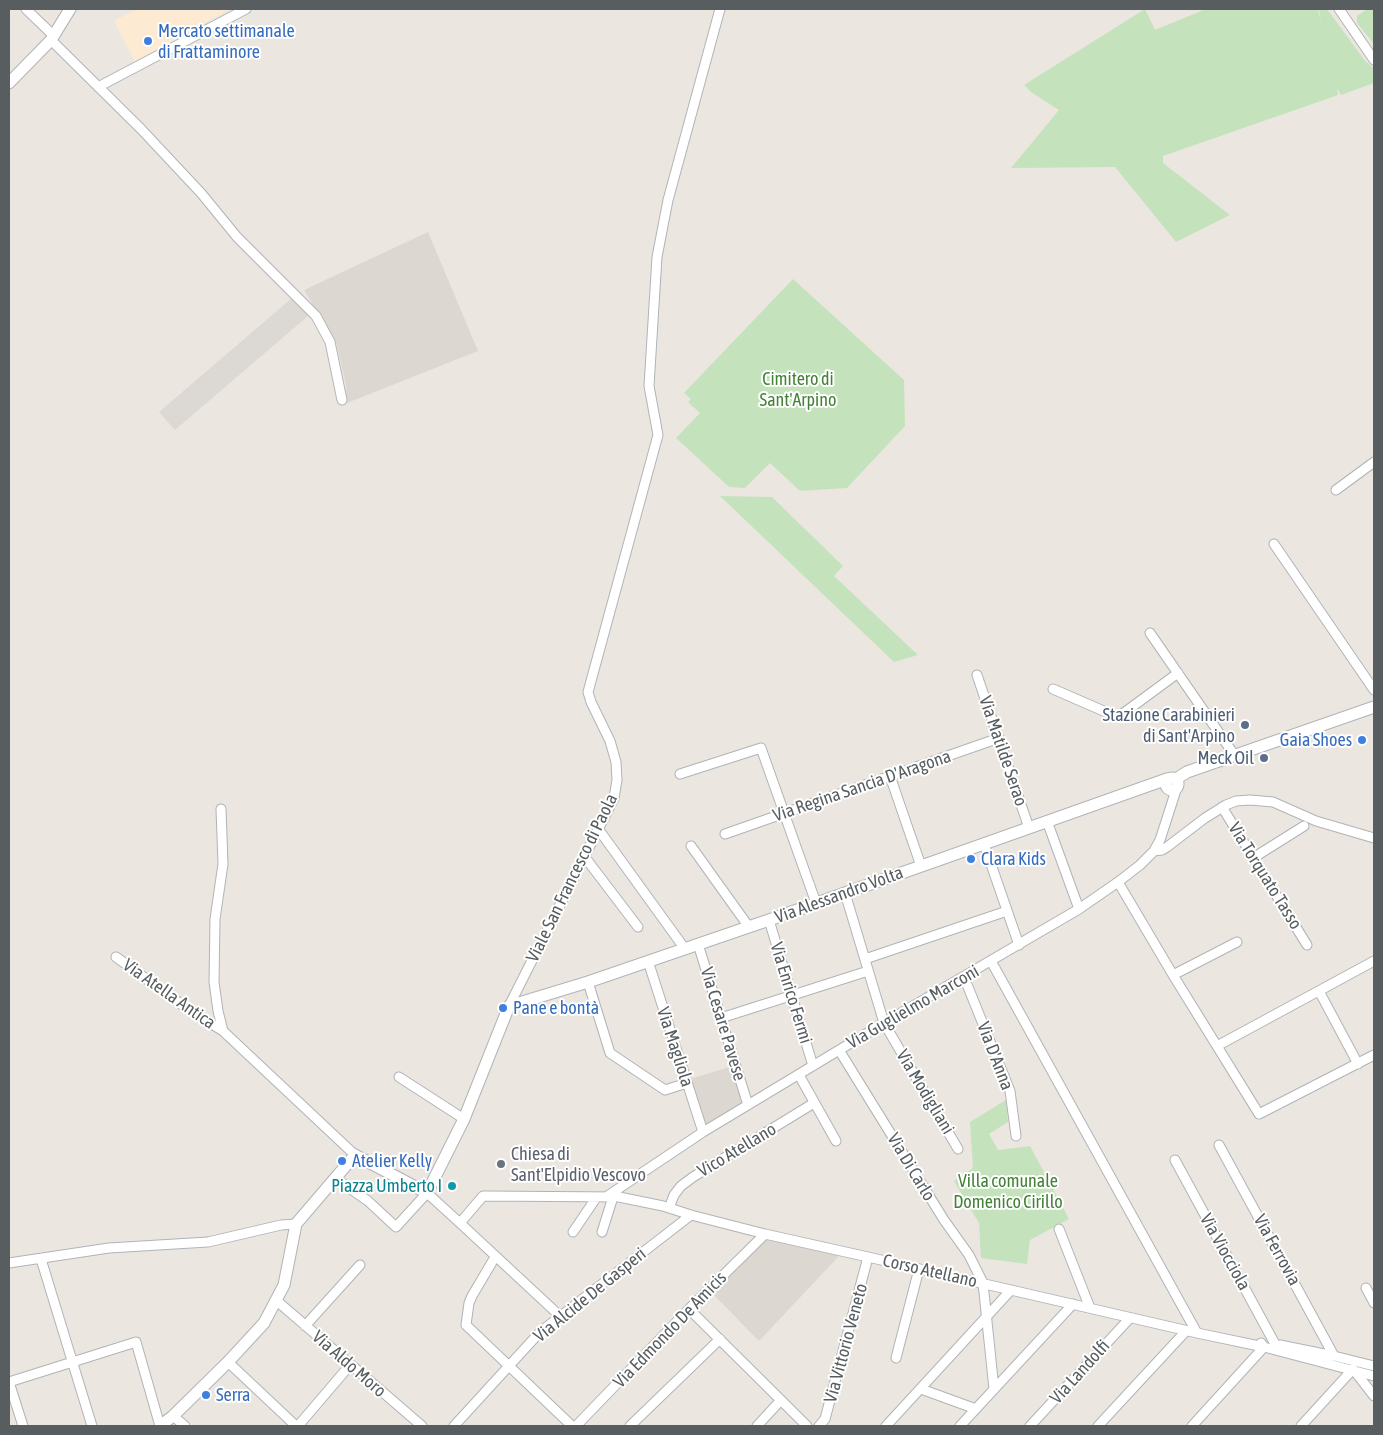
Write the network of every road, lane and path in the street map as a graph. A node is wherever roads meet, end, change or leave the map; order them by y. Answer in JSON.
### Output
{"nodes":[{"id":1,"x":26,"y":9,"type":"edge"},
{"id":2,"x":70,"y":9,"type":"edge"},
{"id":3,"x":246,"y":9,"type":"edge"},
{"id":4,"x":720,"y":9,"type":"edge"},
{"id":5,"x":1339,"y":9,"type":"edge"},
{"id":6,"x":52,"y":38,"type":"junction"},
{"id":7,"x":1374,"y":60,"type":"edge"},
{"id":8,"x":9,"y":83,"type":"edge"},
{"id":9,"x":98,"y":87,"type":"junction"},
{"id":10,"x":342,"y":400,"type":"dead end"},
{"id":11,"x":1374,"y":462,"type":"edge"},
{"id":12,"x":1336,"y":490,"type":"dead end"},
{"id":13,"x":1274,"y":544,"type":"dead end"},
{"id":14,"x":1150,"y":633,"type":"dead end"},
{"id":15,"x":1178,"y":673,"type":"junction"},
{"id":16,"x":977,"y":675,"type":"dead end"},
{"id":17,"x":1052,"y":689,"type":"dead end"},
{"id":18,"x":1374,"y":690,"type":"edge"},
{"id":19,"x":1374,"y":707,"type":"edge"},
{"id":20,"x":998,"y":738,"type":"junction"},
{"id":21,"x":1236,"y":756,"type":"junction"},
{"id":22,"x":680,"y":774,"type":"dead end"},
{"id":23,"x":890,"y":776,"type":"junction"},
{"id":24,"x":1172,"y":787,"type":"junction"},
{"id":25,"x":1222,"y":807,"type":"junction"},
{"id":26,"x":221,"y":809,"type":"dead end"},
{"id":27,"x":784,"y":813,"type":"junction"},
{"id":28,"x":1047,"y":821,"type":"junction"},
{"id":29,"x":1304,"y":826,"type":"dead end"},
{"id":30,"x":1029,"y":828,"type":"junction"},
{"id":31,"x":599,"y":830,"type":"junction"},
{"id":32,"x":726,"y":834,"type":"dead end"},
{"id":33,"x":1374,"y":838,"type":"edge"},
{"id":34,"x":984,"y":844,"type":"junction"},
{"id":35,"x":691,"y":846,"type":"dead end"},
{"id":36,"x":1154,"y":852,"type":"junction"},
{"id":37,"x":584,"y":856,"type":"junction"},
{"id":38,"x":1253,"y":858,"type":"junction"},
{"id":39,"x":921,"y":866,"type":"junction"},
{"id":40,"x":1118,"y":882,"type":"junction"},
{"id":41,"x":845,"y":893,"type":"junction"},
{"id":42,"x":816,"y":904,"type":"junction"},
{"id":43,"x":1079,"y":909,"type":"junction"},
{"id":44,"x":1006,"y":911,"type":"junction"},
{"id":45,"x":769,"y":920,"type":"junction"},
{"id":46,"x":638,"y":927,"type":"dead end"},
{"id":47,"x":749,"y":927,"type":"junction"},
{"id":48,"x":1237,"y":942,"type":"dead end"},
{"id":49,"x":698,"y":944,"type":"junction"},
{"id":50,"x":1019,"y":945,"type":"junction"},
{"id":51,"x":1308,"y":945,"type":"dead end"},
{"id":52,"x":685,"y":949,"type":"junction"},
{"id":53,"x":116,"y":957,"type":"dead end"},
{"id":54,"x":865,"y":960,"type":"junction"},
{"id":55,"x":648,"y":961,"type":"junction"},
{"id":56,"x":1374,"y":961,"type":"edge"},
{"id":57,"x":991,"y":962,"type":"junction"},
{"id":58,"x":868,"y":971,"type":"junction"},
{"id":59,"x":1173,"y":975,"type":"junction"},
{"id":60,"x":964,"y":977,"type":"junction"},
{"id":61,"x":588,"y":982,"type":"junction"},
{"id":62,"x":1319,"y":991,"type":"junction"},
{"id":63,"x":792,"y":995,"type":"junction"},
{"id":64,"x":509,"y":1006,"type":"junction"},
{"id":65,"x":721,"y":1018,"type":"junction"},
{"id":66,"x":884,"y":1023,"type":"junction"},
{"id":67,"x":223,"y":1031,"type":"junction"},
{"id":68,"x":1217,"y":1046,"type":"junction"},
{"id":69,"x":839,"y":1050,"type":"junction"},
{"id":70,"x":1374,"y":1055,"type":"edge"},
{"id":71,"x":1358,"y":1064,"type":"junction"},
{"id":72,"x":813,"y":1066,"type":"junction"},
{"id":73,"x":799,"y":1075,"type":"junction"},
{"id":74,"x":399,"y":1077,"type":"dead end"},
{"id":75,"x":687,"y":1083,"type":"junction"},
{"id":76,"x":814,"y":1103,"type":"junction"},
{"id":77,"x":748,"y":1105,"type":"junction"},
{"id":78,"x":464,"y":1119,"type":"junction"},
{"id":79,"x":703,"y":1132,"type":"junction"},
{"id":80,"x":1016,"y":1136,"type":"dead end"},
{"id":81,"x":836,"y":1141,"type":"dead end"},
{"id":82,"x":1219,"y":1145,"type":"dead end"},
{"id":83,"x":958,"y":1148,"type":"dead end"},
{"id":84,"x":355,"y":1155,"type":"junction"},
{"id":85,"x":1175,"y":1160,"type":"dead end"},
{"id":86,"x":335,"y":1178,"type":"junction"},
{"id":87,"x":622,"y":1187,"type":"junction"},
{"id":88,"x":427,"y":1193,"type":"junction"},
{"id":89,"x":605,"y":1198,"type":"junction"},
{"id":90,"x":632,"y":1200,"type":"junction"},
{"id":91,"x":670,"y":1208,"type":"junction"},
{"id":92,"x":691,"y":1215,"type":"junction"},
{"id":93,"x":460,"y":1223,"type":"junction"},
{"id":94,"x":296,"y":1224,"type":"junction"},
{"id":95,"x":1058,"y":1230,"type":"dead end"},
{"id":96,"x":573,"y":1232,"type":"dead end"},
{"id":97,"x":602,"y":1232,"type":"dead end"},
{"id":98,"x":765,"y":1234,"type":"junction"},
{"id":99,"x":495,"y":1257,"type":"junction"},
{"id":100,"x":868,"y":1257,"type":"junction"},
{"id":101,"x":40,"y":1259,"type":"junction"},
{"id":102,"x":9,"y":1263,"type":"edge"},
{"id":103,"x":360,"y":1265,"type":"dead end"},
{"id":104,"x":919,"y":1269,"type":"junction"},
{"id":105,"x":983,"y":1283,"type":"junction"},
{"id":106,"x":1366,"y":1288,"type":"dead end"},
{"id":107,"x":1011,"y":1290,"type":"junction"},
{"id":108,"x":277,"y":1301,"type":"junction"},
{"id":109,"x":1374,"y":1303,"type":"edge"},
{"id":110,"x":1073,"y":1304,"type":"junction"},
{"id":111,"x":1090,"y":1308,"type":"junction"},
{"id":112,"x":689,"y":1309,"type":"junction"},
{"id":113,"x":560,"y":1316,"type":"junction"},
{"id":114,"x":986,"y":1318,"type":"junction"},
{"id":115,"x":1130,"y":1318,"type":"junction"},
{"id":116,"x":305,"y":1326,"type":"junction"},
{"id":117,"x":1186,"y":1331,"type":"junction"},
{"id":118,"x":1197,"y":1333,"type":"junction"},
{"id":119,"x":720,"y":1339,"type":"junction"},
{"id":120,"x":1275,"y":1344,"type":"junction"},
{"id":121,"x":1264,"y":1347,"type":"junction"},
{"id":122,"x":1334,"y":1356,"type":"junction"},
{"id":123,"x":896,"y":1358,"type":"dead end"},
{"id":124,"x":72,"y":1362,"type":"junction"},
{"id":125,"x":228,"y":1362,"type":"junction"},
{"id":126,"x":350,"y":1365,"type":"junction"},
{"id":127,"x":508,"y":1366,"type":"junction"},
{"id":128,"x":1374,"y":1366,"type":"edge"},
{"id":129,"x":1353,"y":1370,"type":"junction"},
{"id":130,"x":1374,"y":1376,"type":"edge"},
{"id":131,"x":9,"y":1382,"type":"edge"},
{"id":132,"x":921,"y":1388,"type":"junction"},
{"id":133,"x":994,"y":1389,"type":"junction"},
{"id":134,"x":1374,"y":1396,"type":"edge"},
{"id":135,"x":781,"y":1400,"type":"junction"},
{"id":136,"x":976,"y":1409,"type":"junction"},
{"id":137,"x":173,"y":1416,"type":"junction"},
{"id":138,"x":23,"y":1426,"type":"edge"},
{"id":139,"x":92,"y":1426,"type":"edge"},
{"id":140,"x":160,"y":1426,"type":"edge"},
{"id":141,"x":185,"y":1426,"type":"edge"},
{"id":142,"x":297,"y":1426,"type":"edge"},
{"id":143,"x":422,"y":1426,"type":"edge"},
{"id":144,"x":454,"y":1426,"type":"edge"},
{"id":145,"x":574,"y":1426,"type":"edge"},
{"id":146,"x":630,"y":1426,"type":"edge"},
{"id":147,"x":757,"y":1426,"type":"edge"},
{"id":148,"x":807,"y":1426,"type":"edge"},
{"id":149,"x":819,"y":1426,"type":"edge"},
{"id":150,"x":886,"y":1426,"type":"edge"},
{"id":151,"x":960,"y":1426,"type":"edge"},
{"id":152,"x":1030,"y":1426,"type":"edge"},
{"id":153,"x":1098,"y":1426,"type":"edge"},
{"id":154,"x":1192,"y":1426,"type":"edge"},
{"id":155,"x":1301,"y":1426,"type":"edge"}],
"edges":[{"from":1,"to":6,"type":"street"},
{"from":2,"to":6,"type":"street"},
{"from":3,"to":9,"type":"street"},
{"from":4,"to":31,"type":"street","name":"Viale San Francesco di Paola"},
{"from":5,"to":7,"type":"street"},
{"from":6,"to":8,"type":"street"},
{"from":6,"to":9,"type":"street"},
{"from":9,"to":10,"type":"street"},
{"from":11,"to":12,"type":"street"},
{"from":13,"to":18,"type":"street"},
{"from":14,"to":15,"type":"street"},
{"from":15,"to":17,"type":"street"},
{"from":15,"to":21,"type":"street"},
{"from":16,"to":20,"type":"street","name":"Via Matilde Serao"},
{"from":19,"to":21,"type":"street","name":"Via Alessandro Volta"},
{"from":20,"to":23,"type":"street","name":"Via Regina Sancia D'Aragona"},
{"from":20,"to":30,"type":"street","name":"Via Matilde Serao"},
{"from":21,"to":24,"type":"street","name":"Via Alessandro Volta"},
{"from":22,"to":27,"type":"street"},
{"from":23,"to":27,"type":"street","name":"Via Regina Sancia D'Aragona"},
{"from":23,"to":39,"type":"street"},
{"from":24,"to":28,"type":"street","name":"Via Alessandro Volta"},
{"from":24,"to":36,"type":"street","name":"Via Guglielmo Marconi"},
{"from":25,"to":33,"type":"street"},
{"from":25,"to":36,"type":"street"},
{"from":25,"to":38,"type":"street","name":"Via Torquato Tasso"},
{"from":26,"to":67,"type":"street"},
{"from":27,"to":32,"type":"street","name":"Via Regina Sancia D'Aragona"},
{"from":27,"to":42,"type":"street"},
{"from":28,"to":30,"type":"street","name":"Via Alessandro Volta"},
{"from":28,"to":43,"type":"street"},
{"from":29,"to":38,"type":"street"},
{"from":30,"to":34,"type":"street","name":"Via Alessandro Volta"},
{"from":31,"to":37,"type":"street","name":"Viale San Francesco di Paola"},
{"from":31,"to":52,"type":"street"},
{"from":34,"to":39,"type":"street","name":"Via Alessandro Volta"},
{"from":34,"to":44,"type":"street"},
{"from":35,"to":47,"type":"street"},
{"from":36,"to":40,"type":"street","name":"Via Guglielmo Marconi"},
{"from":37,"to":46,"type":"street"},
{"from":37,"to":64,"type":"street","name":"Viale San Francesco di Paola"},
{"from":38,"to":51,"type":"street","name":"Via Torquato Tasso"},
{"from":39,"to":41,"type":"street","name":"Via Alessandro Volta"},
{"from":40,"to":43,"type":"street","name":"Via Guglielmo Marconi"},
{"from":40,"to":59,"type":"street"},
{"from":41,"to":42,"type":"street","name":"Via Alessandro Volta"},
{"from":41,"to":54,"type":"street","name":"Via Modigliani"},
{"from":42,"to":45,"type":"street","name":"Via Alessandro Volta"},
{"from":43,"to":50,"type":"street","name":"Via Guglielmo Marconi"},
{"from":44,"to":50,"type":"street"},
{"from":44,"to":54,"type":"street"},
{"from":45,"to":47,"type":"street","name":"Via Alessandro Volta"},
{"from":45,"to":63,"type":"street","name":"Via Enrico Fermi"},
{"from":47,"to":49,"type":"street","name":"Via Alessandro Volta"},
{"from":48,"to":59,"type":"street"},
{"from":49,"to":52,"type":"street","name":"Via Alessandro Volta"},
{"from":49,"to":65,"type":"street","name":"Via Cesare Pavese"},
{"from":50,"to":57,"type":"street","name":"Via Guglielmo Marconi"},
{"from":52,"to":55,"type":"street","name":"Via Alessandro Volta"},
{"from":53,"to":67,"type":"street","name":"Via Atella Antica"},
{"from":54,"to":58,"type":"street","name":"Via Modigliani"},
{"from":55,"to":61,"type":"street","name":"Via Alessandro Volta"},
{"from":55,"to":75,"type":"street","name":"Via Magliola"},
{"from":56,"to":62,"type":"street"},
{"from":57,"to":60,"type":"street","name":"Via Guglielmo Marconi"},
{"from":57,"to":118,"type":"street"},
{"from":58,"to":63,"type":"street"},
{"from":58,"to":66,"type":"street","name":"Via Modigliani"},
{"from":59,"to":68,"type":"street"},
{"from":60,"to":66,"type":"street","name":"Via Guglielmo Marconi"},
{"from":60,"to":80,"type":"street","name":"Via D'Anna"},
{"from":61,"to":64,"type":"street","name":"Via Alessandro Volta"},
{"from":61,"to":75,"type":"street"},
{"from":62,"to":68,"type":"street"},
{"from":62,"to":71,"type":"street"},
{"from":63,"to":65,"type":"street"},
{"from":63,"to":72,"type":"street","name":"Via Enrico Fermi"},
{"from":64,"to":78,"type":"street","name":"Viale San Francesco di Paola"},
{"from":65,"to":77,"type":"street","name":"Via Cesare Pavese"},
{"from":66,"to":69,"type":"street","name":"Via Guglielmo Marconi"},
{"from":66,"to":83,"type":"street","name":"Via Modigliani"},
{"from":67,"to":84,"type":"street","name":"Via Atella Antica"},
{"from":68,"to":71,"type":"street"},
{"from":69,"to":72,"type":"street","name":"Via Guglielmo Marconi"},
{"from":69,"to":105,"type":"street","name":"Via Di Carlo"},
{"from":70,"to":71,"type":"street"},
{"from":72,"to":73,"type":"street","name":"Via Guglielmo Marconi"},
{"from":73,"to":76,"type":"street"},
{"from":73,"to":77,"type":"street","name":"Via Guglielmo Marconi"},
{"from":74,"to":78,"type":"street"},
{"from":75,"to":79,"type":"street","name":"Via Magliola"},
{"from":76,"to":81,"type":"street"},
{"from":76,"to":91,"type":"street","name":"Vico Atellano"},
{"from":77,"to":79,"type":"street","name":"Via Guglielmo Marconi"},
{"from":78,"to":88,"type":"street","name":"Viale San Francesco di Paola"},
{"from":79,"to":87,"type":"street","name":"Via Guglielmo Marconi"},
{"from":82,"to":122,"type":"street","name":"Via Ferrovia"},
{"from":84,"to":86,"type":"street"},
{"from":84,"to":88,"type":"street"},
{"from":85,"to":120,"type":"street","name":"Via Viocciola"},
{"from":86,"to":88,"type":"street"},
{"from":86,"to":94,"type":"street"},
{"from":87,"to":89,"type":"street","name":"Via Guglielmo Marconi"},
{"from":87,"to":90,"type":"street"},
{"from":88,"to":93,"type":"street"},
{"from":89,"to":90,"type":"street","name":"Corso Atellano"},
{"from":89,"to":93,"type":"street","name":"Corso Atellano"},
{"from":89,"to":96,"type":"street"},
{"from":89,"to":97,"type":"street"},
{"from":90,"to":91,"type":"street","name":"Corso Atellano"},
{"from":91,"to":92,"type":"street","name":"Corso Atellano"},
{"from":92,"to":98,"type":"street","name":"Corso Atellano"},
{"from":92,"to":113,"type":"street","name":"Via Alcide De Gasperi"},
{"from":93,"to":99,"type":"street"},
{"from":94,"to":101,"type":"street"},
{"from":94,"to":108,"type":"street"},
{"from":95,"to":111,"type":"street"},
{"from":98,"to":100,"type":"street","name":"Corso Atellano"},
{"from":98,"to":112,"type":"street","name":"Via Edmondo De Amicis"},
{"from":99,"to":113,"type":"street"},
{"from":99,"to":127,"type":"street"},
{"from":100,"to":104,"type":"street","name":"Corso Atellano"},
{"from":100,"to":149,"type":"street","name":"Via Vittorio Veneto"},
{"from":101,"to":102,"type":"street"},
{"from":101,"to":124,"type":"street"},
{"from":103,"to":116,"type":"street"},
{"from":104,"to":105,"type":"street","name":"Corso Atellano"},
{"from":104,"to":123,"type":"street"},
{"from":105,"to":107,"type":"street","name":"Corso Atellano"},
{"from":105,"to":114,"type":"street"},
{"from":106,"to":109,"type":"street"},
{"from":107,"to":110,"type":"street","name":"Corso Atellano"},
{"from":107,"to":114,"type":"street"},
{"from":108,"to":116,"type":"street","name":"Via Aldo Moro"},
{"from":108,"to":125,"type":"street"},
{"from":110,"to":111,"type":"street","name":"Corso Atellano"},
{"from":110,"to":133,"type":"street"},
{"from":111,"to":115,"type":"street","name":"Corso Atellano"},
{"from":112,"to":119,"type":"street"},
{"from":112,"to":145,"type":"street","name":"Via Edmondo De Amicis"},
{"from":113,"to":127,"type":"street","name":"Via Alcide De Gasperi"},
{"from":114,"to":132,"type":"street"},
{"from":114,"to":133,"type":"street"},
{"from":115,"to":117,"type":"street","name":"Corso Atellano"},
{"from":115,"to":152,"type":"street","name":"Via Landolfi"},
{"from":116,"to":126,"type":"street","name":"Via Aldo Moro"},
{"from":117,"to":118,"type":"street","name":"Corso Atellano"},
{"from":117,"to":153,"type":"street"},
{"from":118,"to":121,"type":"street","name":"Corso Atellano"},
{"from":119,"to":135,"type":"street"},
{"from":119,"to":146,"type":"street"},
{"from":120,"to":121,"type":"street"},
{"from":120,"to":122,"type":"street"},
{"from":121,"to":129,"type":"street","name":"Corso Atellano"},
{"from":121,"to":154,"type":"street"},
{"from":122,"to":128,"type":"street"},
{"from":124,"to":131,"type":"street"},
{"from":124,"to":139,"type":"street"},
{"from":124,"to":140,"type":"street"},
{"from":125,"to":137,"type":"street"},
{"from":125,"to":142,"type":"street"},
{"from":126,"to":142,"type":"street"},
{"from":126,"to":143,"type":"street","name":"Via Aldo Moro"},
{"from":127,"to":144,"type":"street","name":"Via Alcide De Gasperi"},
{"from":127,"to":145,"type":"street"},
{"from":129,"to":130,"type":"street","name":"Corso Atellano"},
{"from":129,"to":134,"type":"street"},
{"from":129,"to":155,"type":"street"},
{"from":131,"to":138,"type":"street"},
{"from":132,"to":136,"type":"street"},
{"from":132,"to":150,"type":"street"},
{"from":133,"to":136,"type":"street"},
{"from":135,"to":147,"type":"street"},
{"from":135,"to":148,"type":"street"},
{"from":136,"to":151,"type":"street"},
{"from":137,"to":140,"type":"street"},
{"from":137,"to":141,"type":"street"}]}
